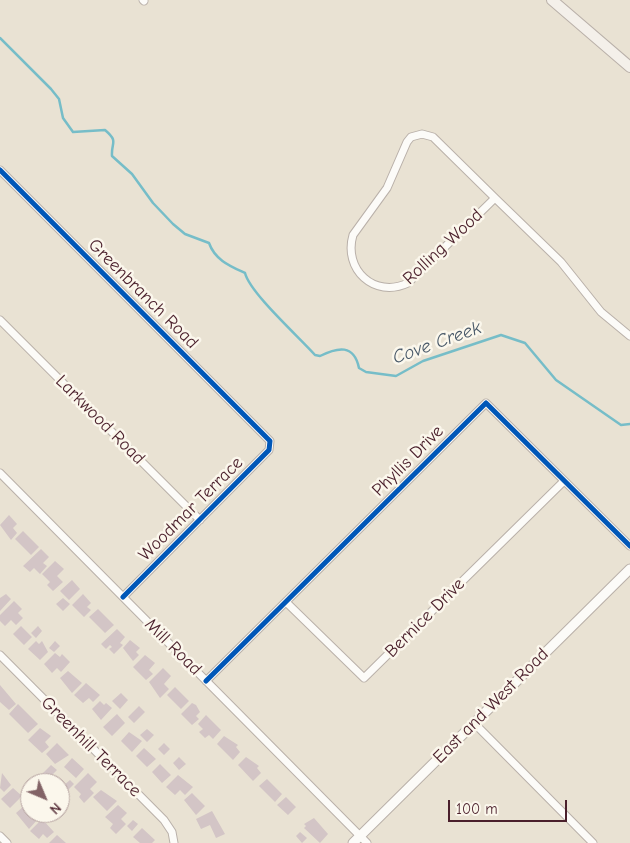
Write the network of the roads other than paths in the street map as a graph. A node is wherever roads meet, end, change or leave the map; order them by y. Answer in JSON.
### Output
{"nodes":[{"id":1,"x":552,"y":0,"type":"edge"},
{"id":2,"x":630,"y":67,"type":"edge"},
{"id":3,"x":0,"y":170,"type":"edge"},
{"id":4,"x":495,"y":198,"type":"junction"},
{"id":5,"x":0,"y":320,"type":"edge"},
{"id":6,"x":630,"y":336,"type":"edge"},
{"id":7,"x":268,"y":437,"type":"joint"},
{"id":8,"x":0,"y":473,"type":"edge"},
{"id":9,"x":564,"y":481,"type":"junction"},
{"id":10,"x":200,"y":520,"type":"junction"},
{"id":11,"x":630,"y":546,"type":"edge"},
{"id":12,"x":630,"y":570,"type":"edge"},
{"id":13,"x":123,"y":597,"type":"junction"},
{"id":14,"x":286,"y":602,"type":"junction"},
{"id":15,"x":0,"y":655,"type":"edge"},
{"id":16,"x":206,"y":681,"type":"junction"},
{"id":17,"x":474,"y":723,"type":"junction"},
{"id":18,"x":0,"y":836,"type":"edge"},
{"id":19,"x":360,"y":836,"type":"junction"},
{"id":20,"x":7,"y":843,"type":"edge"},
{"id":21,"x":174,"y":843,"type":"edge"},
{"id":22,"x":353,"y":843,"type":"edge"},
{"id":23,"x":366,"y":843,"type":"edge"},
{"id":24,"x":593,"y":843,"type":"edge"}],
"edges":[{"from":1,"to":2,"type":"main road"},
{"from":3,"to":7,"type":"street","name":"Greenbranch Road"},
{"from":4,"to":4,"type":"street","name":"Rolling Wood"},
{"from":4,"to":6,"type":"street","name":"Rolling Wood"},
{"from":5,"to":10,"type":"street","name":"Larkwood Road"},
{"from":7,"to":10,"type":"street","name":"Woodmar Terrace"},
{"from":8,"to":13,"type":"street","name":"Mill Road"},
{"from":9,"to":11,"type":"street","name":"Phyllis Drive"},
{"from":9,"to":14,"type":"street","name":"Bernice Drive"},
{"from":9,"to":14,"type":"street","name":"Phyllis Drive"},
{"from":10,"to":13,"type":"street","name":"Woodmar Terrace"},
{"from":12,"to":17,"type":"street","name":"East and West Road"},
{"from":13,"to":16,"type":"street","name":"Mill Road"},
{"from":14,"to":16,"type":"street","name":"Phyllis Drive"},
{"from":15,"to":21,"type":"street","name":"Greenhill Terrace"},
{"from":16,"to":19,"type":"street","name":"Mill Road"},
{"from":17,"to":19,"type":"street","name":"East and West Road"},
{"from":17,"to":24,"type":"street"},
{"from":18,"to":20,"type":"street"},
{"from":19,"to":22,"type":"street","name":"East and West Road"},
{"from":19,"to":23,"type":"street","name":"Mill Road"}]}
